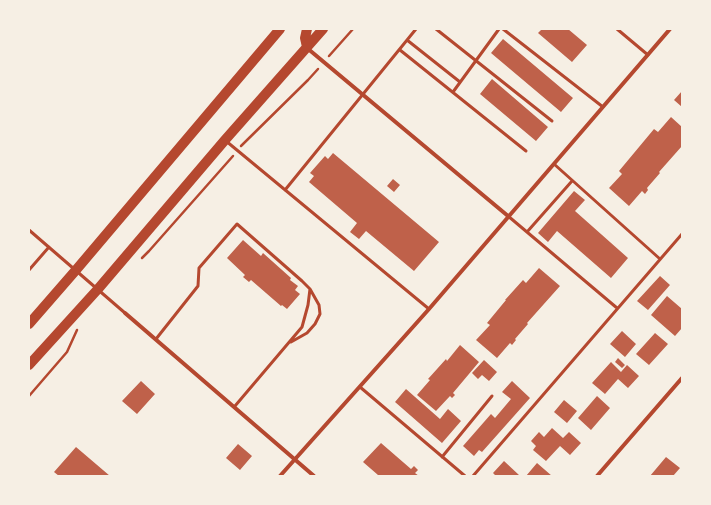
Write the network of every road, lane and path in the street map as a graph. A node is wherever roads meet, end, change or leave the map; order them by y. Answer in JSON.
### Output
{"nodes":[{"id":1,"x":280,"y":29,"type":"edge"},
{"id":2,"x":307,"y":29,"type":"edge"},
{"id":3,"x":323,"y":29,"type":"edge"},
{"id":4,"x":416,"y":29,"type":"edge"},
{"id":5,"x":436,"y":29,"type":"edge"},
{"id":6,"x":499,"y":29,"type":"edge"},
{"id":7,"x":503,"y":29,"type":"edge"},
{"id":8,"x":617,"y":29,"type":"edge"},
{"id":9,"x":670,"y":29,"type":"edge"},
{"id":10,"x":408,"y":40,"type":"junction"},
{"id":11,"x":307,"y":47,"type":"junction"},
{"id":12,"x":400,"y":50,"type":"junction"},
{"id":13,"x":648,"y":55,"type":"junction"},
{"id":14,"x":476,"y":61,"type":"junction"},
{"id":15,"x":460,"y":82,"type":"junction"},
{"id":16,"x":452,"y":92,"type":"junction"},
{"id":17,"x":362,"y":94,"type":"junction"},
{"id":18,"x":603,"y":107,"type":"junction"},
{"id":19,"x":552,"y":121,"type":"dead end"},
{"id":20,"x":225,"y":140,"type":"junction"},
{"id":21,"x":526,"y":151,"type":"dead end"},
{"id":22,"x":554,"y":164,"type":"junction"},
{"id":23,"x":572,"y":181,"type":"junction"},
{"id":24,"x":285,"y":190,"type":"junction"},
{"id":25,"x":508,"y":216,"type":"junction"},
{"id":26,"x":29,"y":230,"type":"edge"},
{"id":27,"x":528,"y":232,"type":"junction"},
{"id":28,"x":682,"y":234,"type":"edge"},
{"id":29,"x":49,"y":247,"type":"junction"},
{"id":30,"x":660,"y":259,"type":"junction"},
{"id":31,"x":29,"y":270,"type":"edge"},
{"id":32,"x":76,"y":270,"type":"junction"},
{"id":33,"x":98,"y":289,"type":"junction"},
{"id":34,"x":310,"y":289,"type":"junction"},
{"id":35,"x":617,"y":308,"type":"junction"},
{"id":36,"x":428,"y":309,"type":"junction"},
{"id":37,"x":125,"y":313,"type":"joint"},
{"id":38,"x":29,"y":324,"type":"edge"},
{"id":39,"x":78,"y":328,"type":"dead end"},
{"id":40,"x":156,"y":339,"type":"junction"},
{"id":41,"x":290,"y":343,"type":"junction"},
{"id":42,"x":29,"y":365,"type":"edge"},
{"id":43,"x":682,"y":378,"type":"edge"},
{"id":44,"x":360,"y":387,"type":"junction"},
{"id":45,"x":29,"y":396,"type":"edge"},
{"id":46,"x":492,"y":396,"type":"dead end"},
{"id":47,"x":235,"y":406,"type":"junction"},
{"id":48,"x":442,"y":457,"type":"junction"},
{"id":49,"x":295,"y":459,"type":"junction"},
{"id":50,"x":280,"y":476,"type":"edge"},
{"id":51,"x":314,"y":476,"type":"edge"},
{"id":52,"x":465,"y":476,"type":"edge"},
{"id":53,"x":473,"y":476,"type":"edge"},
{"id":54,"x":597,"y":476,"type":"edge"}],
"edges":[{"from":1,"to":32,"type":"main road"},
{"from":2,"to":11,"type":"main road"},
{"from":3,"to":11,"type":"main road"},
{"from":4,"to":10,"type":"lane"},
{"from":5,"to":14,"type":"lane"},
{"from":6,"to":14,"type":"lane"},
{"from":7,"to":18,"type":"lane"},
{"from":8,"to":13,"type":"lane"},
{"from":9,"to":13,"type":"street"},
{"from":10,"to":12,"type":"lane"},
{"from":10,"to":15,"type":"lane"},
{"from":11,"to":17,"type":"street"},
{"from":11,"to":20,"type":"main road"},
{"from":12,"to":16,"type":"lane"},
{"from":12,"to":17,"type":"lane"},
{"from":13,"to":18,"type":"street"},
{"from":14,"to":15,"type":"lane"},
{"from":14,"to":19,"type":"lane"},
{"from":15,"to":16,"type":"lane"},
{"from":16,"to":21,"type":"lane"},
{"from":17,"to":24,"type":"lane"},
{"from":17,"to":25,"type":"street"},
{"from":18,"to":22,"type":"street"},
{"from":20,"to":24,"type":"lane"},
{"from":20,"to":33,"type":"main road"},
{"from":22,"to":23,"type":"lane"},
{"from":22,"to":25,"type":"street"},
{"from":23,"to":27,"type":"lane"},
{"from":23,"to":30,"type":"lane"},
{"from":24,"to":36,"type":"lane"},
{"from":25,"to":27,"type":"lane"},
{"from":25,"to":36,"type":"street"},
{"from":26,"to":29,"type":"lane"},
{"from":27,"to":35,"type":"lane"},
{"from":28,"to":30,"type":"lane"},
{"from":29,"to":31,"type":"lane"},
{"from":29,"to":32,"type":"lane"},
{"from":30,"to":35,"type":"lane"},
{"from":32,"to":33,"type":"lane"},
{"from":32,"to":38,"type":"main road"},
{"from":33,"to":37,"type":"lane"},
{"from":33,"to":42,"type":"main road"},
{"from":34,"to":40,"type":"lane"},
{"from":34,"to":41,"type":"lane"},
{"from":34,"to":41,"type":"lane"},
{"from":35,"to":53,"type":"lane"},
{"from":36,"to":44,"type":"street"},
{"from":37,"to":40,"type":"street"},
{"from":39,"to":45,"type":"path"},
{"from":40,"to":47,"type":"street"},
{"from":41,"to":47,"type":"lane"},
{"from":43,"to":54,"type":"street"},
{"from":44,"to":48,"type":"lane"},
{"from":44,"to":49,"type":"street"},
{"from":46,"to":48,"type":"lane"},
{"from":47,"to":49,"type":"street"},
{"from":48,"to":52,"type":"lane"},
{"from":49,"to":50,"type":"street"},
{"from":49,"to":51,"type":"street"}]}
